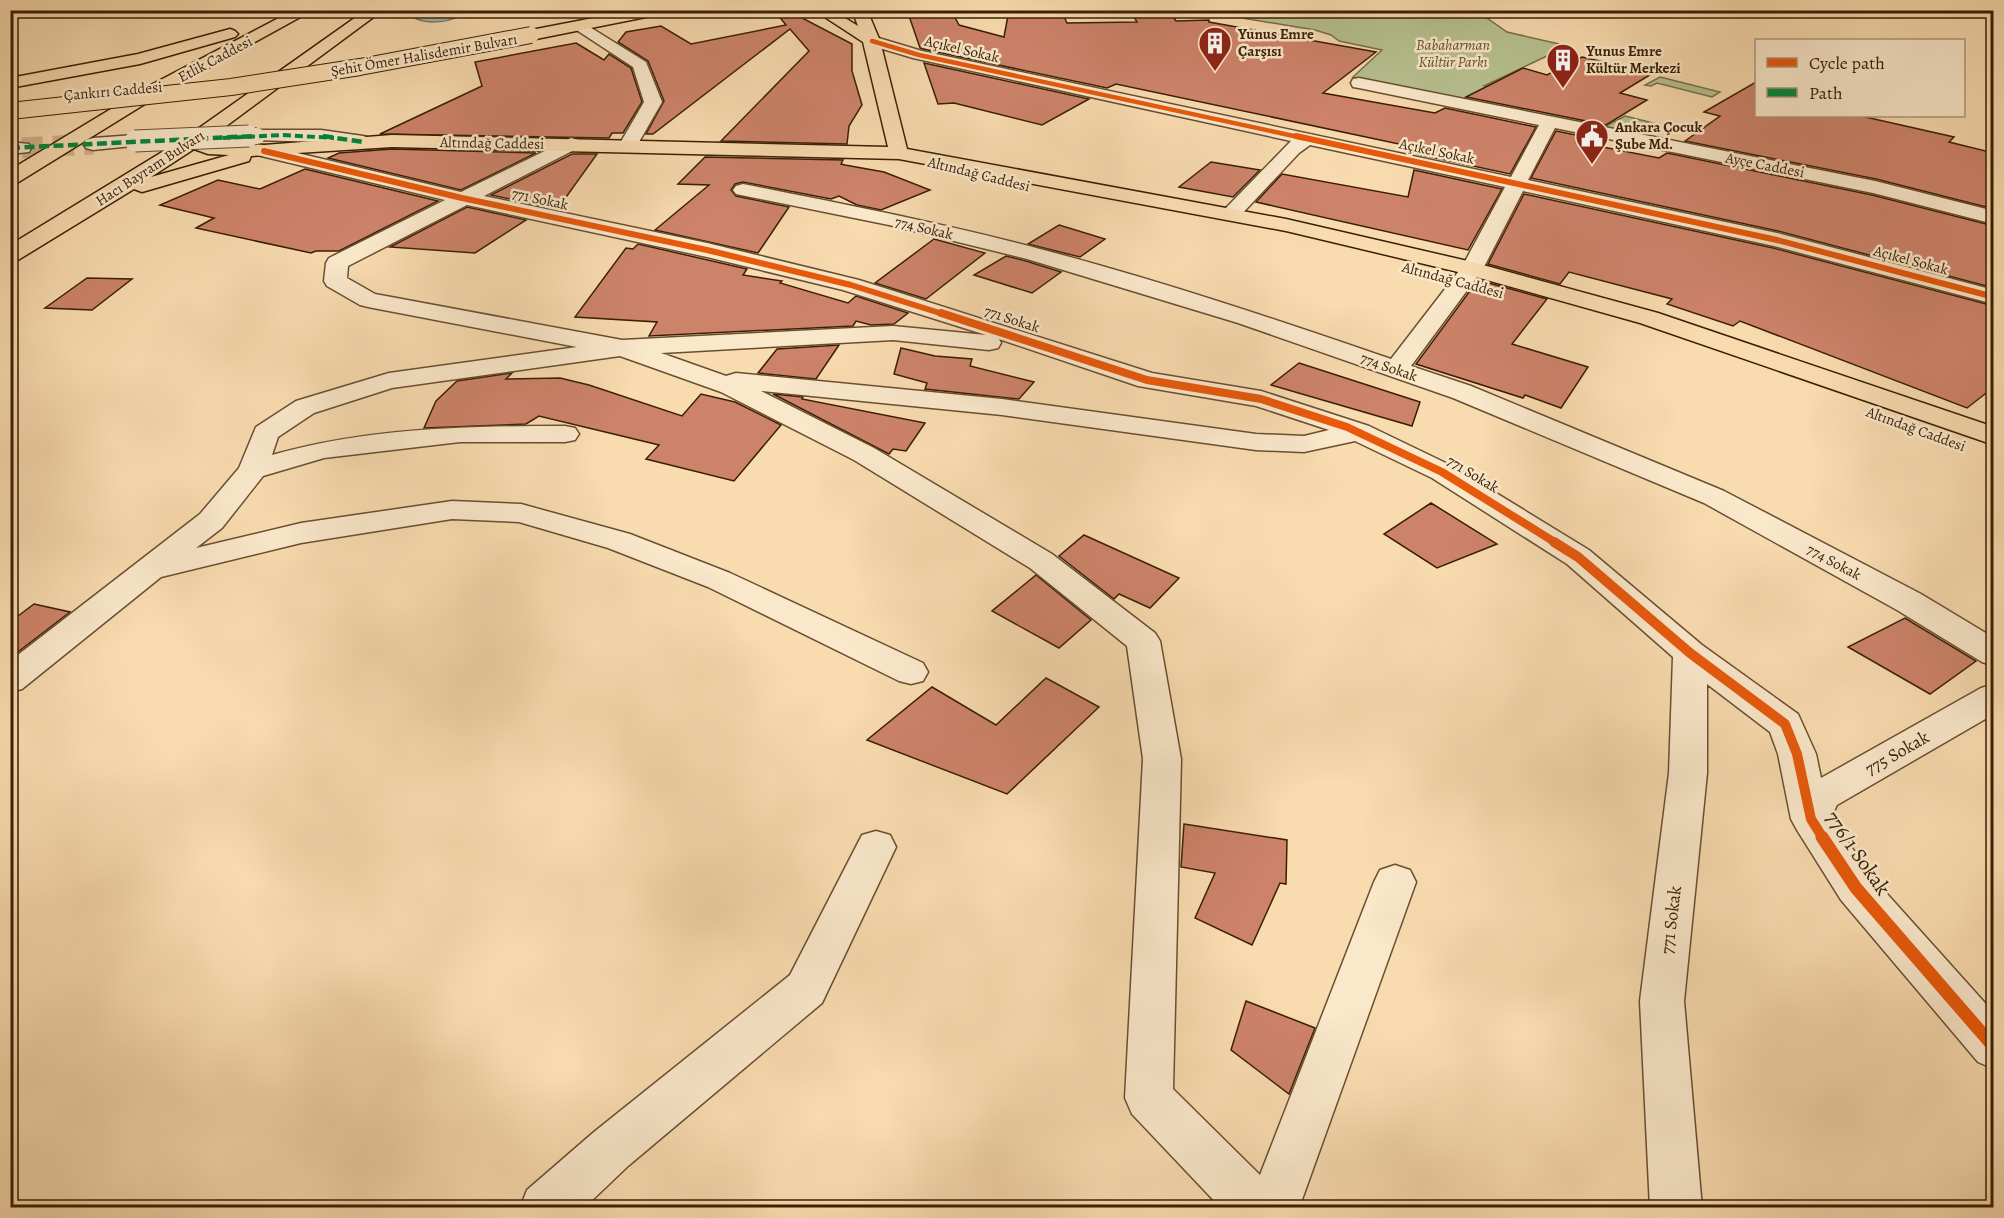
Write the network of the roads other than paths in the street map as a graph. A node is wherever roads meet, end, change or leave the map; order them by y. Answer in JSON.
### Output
{"nodes":[{"id":1,"x":291,"y":10,"type":"edge"},
{"id":2,"x":306,"y":10,"type":"edge"},
{"id":3,"x":376,"y":10,"type":"edge"},
{"id":4,"x":612,"y":10,"type":"edge"},
{"id":5,"x":661,"y":10,"type":"edge"},
{"id":6,"x":821,"y":10,"type":"edge"},
{"id":7,"x":859,"y":10,"type":"edge"},
{"id":8,"x":580,"y":26,"type":"junction"},
{"id":9,"x":527,"y":31,"type":"junction"},
{"id":10,"x":872,"y":41,"type":"junction"},
{"id":11,"x":216,"y":81,"type":"joint"},
{"id":12,"x":10,"y":83,"type":"edge"},
{"id":13,"x":1359,"y":83,"type":"dead end"},
{"id":14,"x":186,"y":93,"type":"joint"},
{"id":15,"x":10,"y":100,"type":"edge"},
{"id":16,"x":10,"y":111,"type":"edge"},
{"id":17,"x":1549,"y":122,"type":"junction"},
{"id":18,"x":94,"y":135,"type":"junction"},
{"id":19,"x":1305,"y":140,"type":"junction"},
{"id":20,"x":192,"y":142,"type":"junction"},
{"id":21,"x":261,"y":144,"type":"junction"},
{"id":22,"x":571,"y":144,"type":"junction"},
{"id":23,"x":628,"y":145,"type":"junction"},
{"id":24,"x":899,"y":153,"type":"junction"},
{"id":25,"x":10,"y":171,"type":"edge"},
{"id":26,"x":10,"y":179,"type":"edge"},
{"id":27,"x":1517,"y":183,"type":"junction"},
{"id":28,"x":743,"y":190,"type":"dead end"},
{"id":29,"x":107,"y":197,"type":"junction"},
{"id":30,"x":462,"y":198,"type":"junction"},
{"id":31,"x":1231,"y":214,"type":"junction"},
{"id":32,"x":77,"y":215,"type":"junction"},
{"id":33,"x":1994,"y":218,"type":"edge"},
{"id":34,"x":10,"y":234,"type":"edge"},
{"id":35,"x":10,"y":255,"type":"edge"},
{"id":36,"x":1467,"y":275,"type":"junction"},
{"id":37,"x":1994,"y":297,"type":"edge"},
{"id":38,"x":622,"y":348,"type":"junction"},
{"id":39,"x":1058,"y":350,"type":"junction"},
{"id":40,"x":1395,"y":369,"type":"junction"},
{"id":41,"x":709,"y":378,"type":"junction"},
{"id":42,"x":1359,"y":432,"type":"junction"},
{"id":43,"x":565,"y":434,"type":"dead end"},
{"id":44,"x":1994,"y":437,"type":"edge"},
{"id":45,"x":1994,"y":458,"type":"edge"},
{"id":46,"x":253,"y":470,"type":"junction"},
{"id":47,"x":148,"y":570,"type":"junction"},
{"id":48,"x":1690,"y":653,"type":"junction"},
{"id":49,"x":1994,"y":654,"type":"edge"},
{"id":50,"x":911,"y":672,"type":"dead end"},
{"id":51,"x":10,"y":680,"type":"edge"},
{"id":52,"x":1994,"y":697,"type":"edge"},
{"id":53,"x":1811,"y":819,"type":"junction"},
{"id":54,"x":876,"y":847,"type":"dead end"},
{"id":55,"x":1395,"y":882,"type":"dead end"},
{"id":56,"x":1994,"y":1047,"type":"edge"},
{"id":57,"x":545,"y":1208,"type":"edge"},
{"id":58,"x":1257,"y":1208,"type":"edge"},
{"id":59,"x":1273,"y":1208,"type":"edge"},
{"id":60,"x":1676,"y":1208,"type":"edge"}],
"edges":[{"from":1,"to":12,"type":"main road"},
{"from":2,"to":18,"type":"main road","name":"Etlik Caddesi"},
{"from":3,"to":20,"type":"main road","name":"Hacı Bayram Bulvarı"},
{"from":4,"to":9,"type":"main road","name":"Şehit Ömer Halisdemir Bulvarı"},
{"from":5,"to":8,"type":"main road","name":"Şehit Ömer Halisdemir Bulvarı"},
{"from":6,"to":10,"type":"main road"},
{"from":7,"to":10,"type":"main road"},
{"from":8,"to":9,"type":"main road","name":"Şehit Ömer Halisdemir Bulvarı"},
{"from":8,"to":23,"type":"street"},
{"from":9,"to":11,"type":"main road","name":"Şehit Ömer Halisdemir Bulvarı"},
{"from":9,"to":14,"type":"main road","name":"Şehit Ömer Halisdemir Bulvarı","bridge":true},
{"from":10,"to":19,"type":"street","name":"Açıkel Sokak"},
{"from":10,"to":24,"type":"main road"},
{"from":11,"to":15,"type":"main road","name":"Çankırı Caddesi"},
{"from":13,"to":17,"type":"street","name":"Ayçe Caddesi"},
{"from":14,"to":16,"type":"main road","name":"Çankırı Caddesi","bridge":true},
{"from":17,"to":27,"type":"street"},
{"from":17,"to":33,"type":"street","name":"Ayçe Caddesi"},
{"from":18,"to":21,"type":"street","name":"771 Sokak","bridge":true},
{"from":18,"to":25,"type":"main road"},
{"from":18,"to":26,"type":"main road"},
{"from":19,"to":27,"type":"street","name":"Açıkel Sokak"},
{"from":19,"to":31,"type":"street"},
{"from":20,"to":21,"type":"main road","name":"Altındağ Caddesi"},
{"from":20,"to":29,"type":"main road","name":"Hacı Bayram Bulvarı"},
{"from":21,"to":22,"type":"main road","name":"Altındağ Caddesi"},
{"from":21,"to":29,"type":"main road","name":"Altındağ Caddesi"},
{"from":21,"to":30,"type":"street","name":"771 Sokak"},
{"from":22,"to":23,"type":"main road","name":"Altındağ Caddesi"},
{"from":22,"to":30,"type":"street"},
{"from":23,"to":24,"type":"main road","name":"Altındağ Caddesi"},
{"from":24,"to":31,"type":"main road","name":"Altındağ Caddesi"},
{"from":24,"to":36,"type":"main road","name":"Altındağ Caddesi"},
{"from":27,"to":36,"type":"street"},
{"from":27,"to":37,"type":"street","name":"Açıkel Sokak"},
{"from":28,"to":40,"type":"street","name":"774 Sokak"},
{"from":29,"to":32,"type":"main road","name":"Hacı Bayram Bulvarı"},
{"from":30,"to":38,"type":"street"},
{"from":30,"to":39,"type":"street","name":"771 Sokak"},
{"from":31,"to":36,"type":"main road","name":"Altındağ Caddesi"},
{"from":32,"to":34,"type":"main road"},
{"from":32,"to":35,"type":"main road","name":"Hacı Bayram Bulvarı"},
{"from":36,"to":40,"type":"street"},
{"from":36,"to":44,"type":"main road","name":"Altındağ Caddesi"},
{"from":36,"to":45,"type":"main road","name":"Altındağ Caddesi"},
{"from":38,"to":39,"type":"street"},
{"from":38,"to":41,"type":"street"},
{"from":38,"to":46,"type":"street"},
{"from":39,"to":42,"type":"street","name":"771 Sokak"},
{"from":40,"to":49,"type":"street","name":"774 Sokak"},
{"from":41,"to":42,"type":"street"},
{"from":41,"to":58,"type":"street"},
{"from":42,"to":48,"type":"street","name":"771 Sokak"},
{"from":43,"to":46,"type":"street"},
{"from":46,"to":47,"type":"street"},
{"from":47,"to":50,"type":"street"},
{"from":47,"to":51,"type":"street"},
{"from":48,"to":53,"type":"street","name":"776/1 Sokak"},
{"from":48,"to":60,"type":"street","name":"771 Sokak"},
{"from":52,"to":53,"type":"street","name":"775 Sokak"},
{"from":53,"to":56,"type":"street","name":"776/1 Sokak"},
{"from":54,"to":57,"type":"street"},
{"from":55,"to":59,"type":"street"}]}
